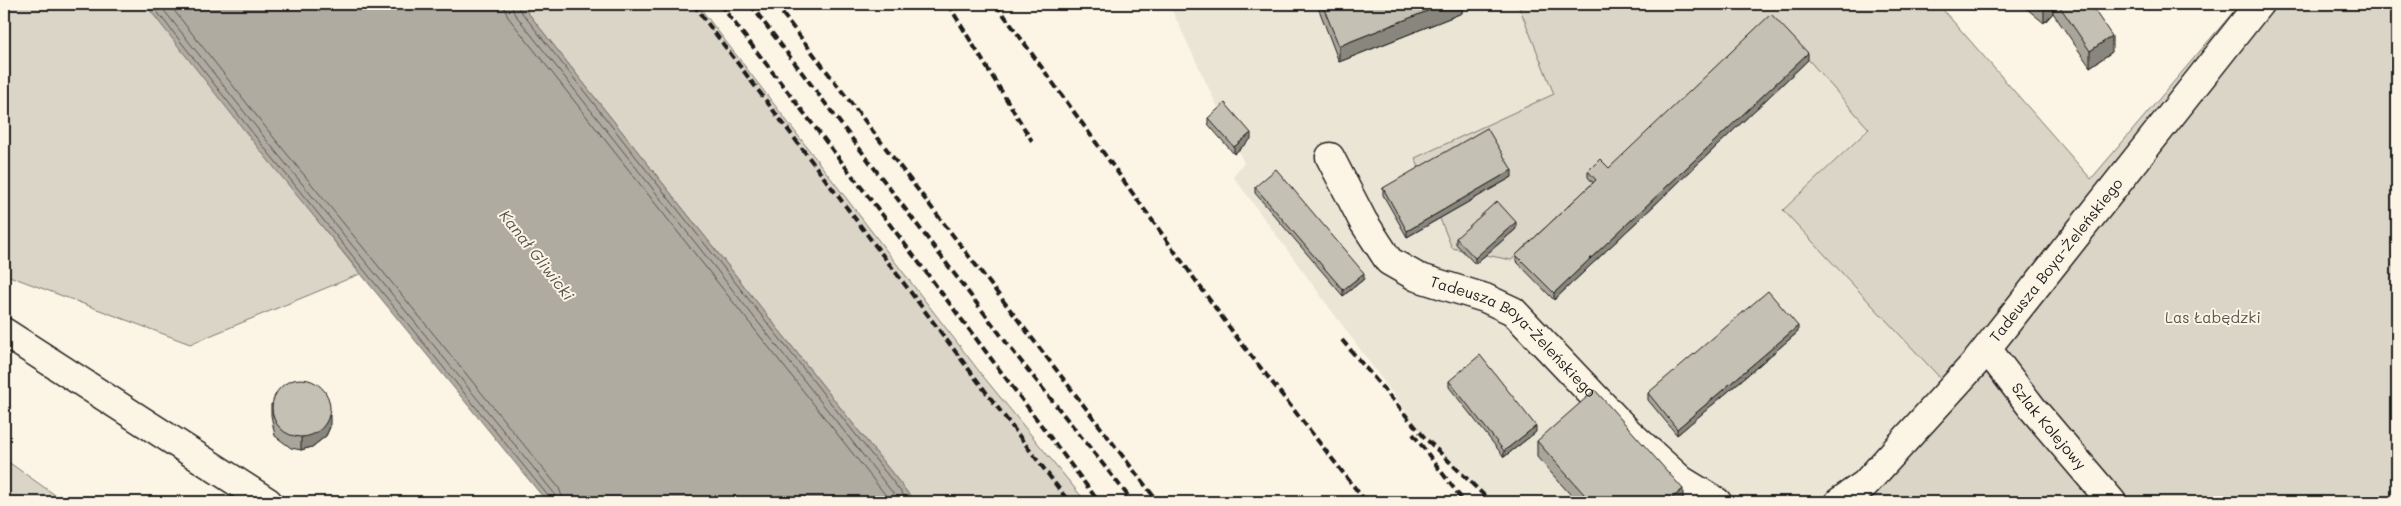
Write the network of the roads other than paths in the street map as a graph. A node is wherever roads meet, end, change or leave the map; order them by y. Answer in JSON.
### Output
{"nodes":[{"id":1,"x":2259,"y":4,"type":"edge"},
{"id":2,"x":1330,"y":157,"type":"dead end"},
{"id":3,"x":4,"y":332,"type":"edge"},
{"id":4,"x":1987,"y":349,"type":"junction"},
{"id":5,"x":268,"y":502,"type":"edge"},
{"id":6,"x":1717,"y":502,"type":"edge"},
{"id":7,"x":1839,"y":502,"type":"edge"},
{"id":8,"x":2112,"y":502,"type":"edge"}],
"edges":[{"from":1,"to":4,"type":"street","name":"Tadeusza Boya-Żeleńskiego"},
{"from":2,"to":6,"type":"street","name":"Tadeusza Boya-Żeleńskiego"},
{"from":3,"to":5,"type":"street"},
{"from":4,"to":7,"type":"street","name":"Tadeusza Boya-Żeleńskiego"},
{"from":4,"to":8,"type":"street","name":"Szlak Kolejowy"}]}
